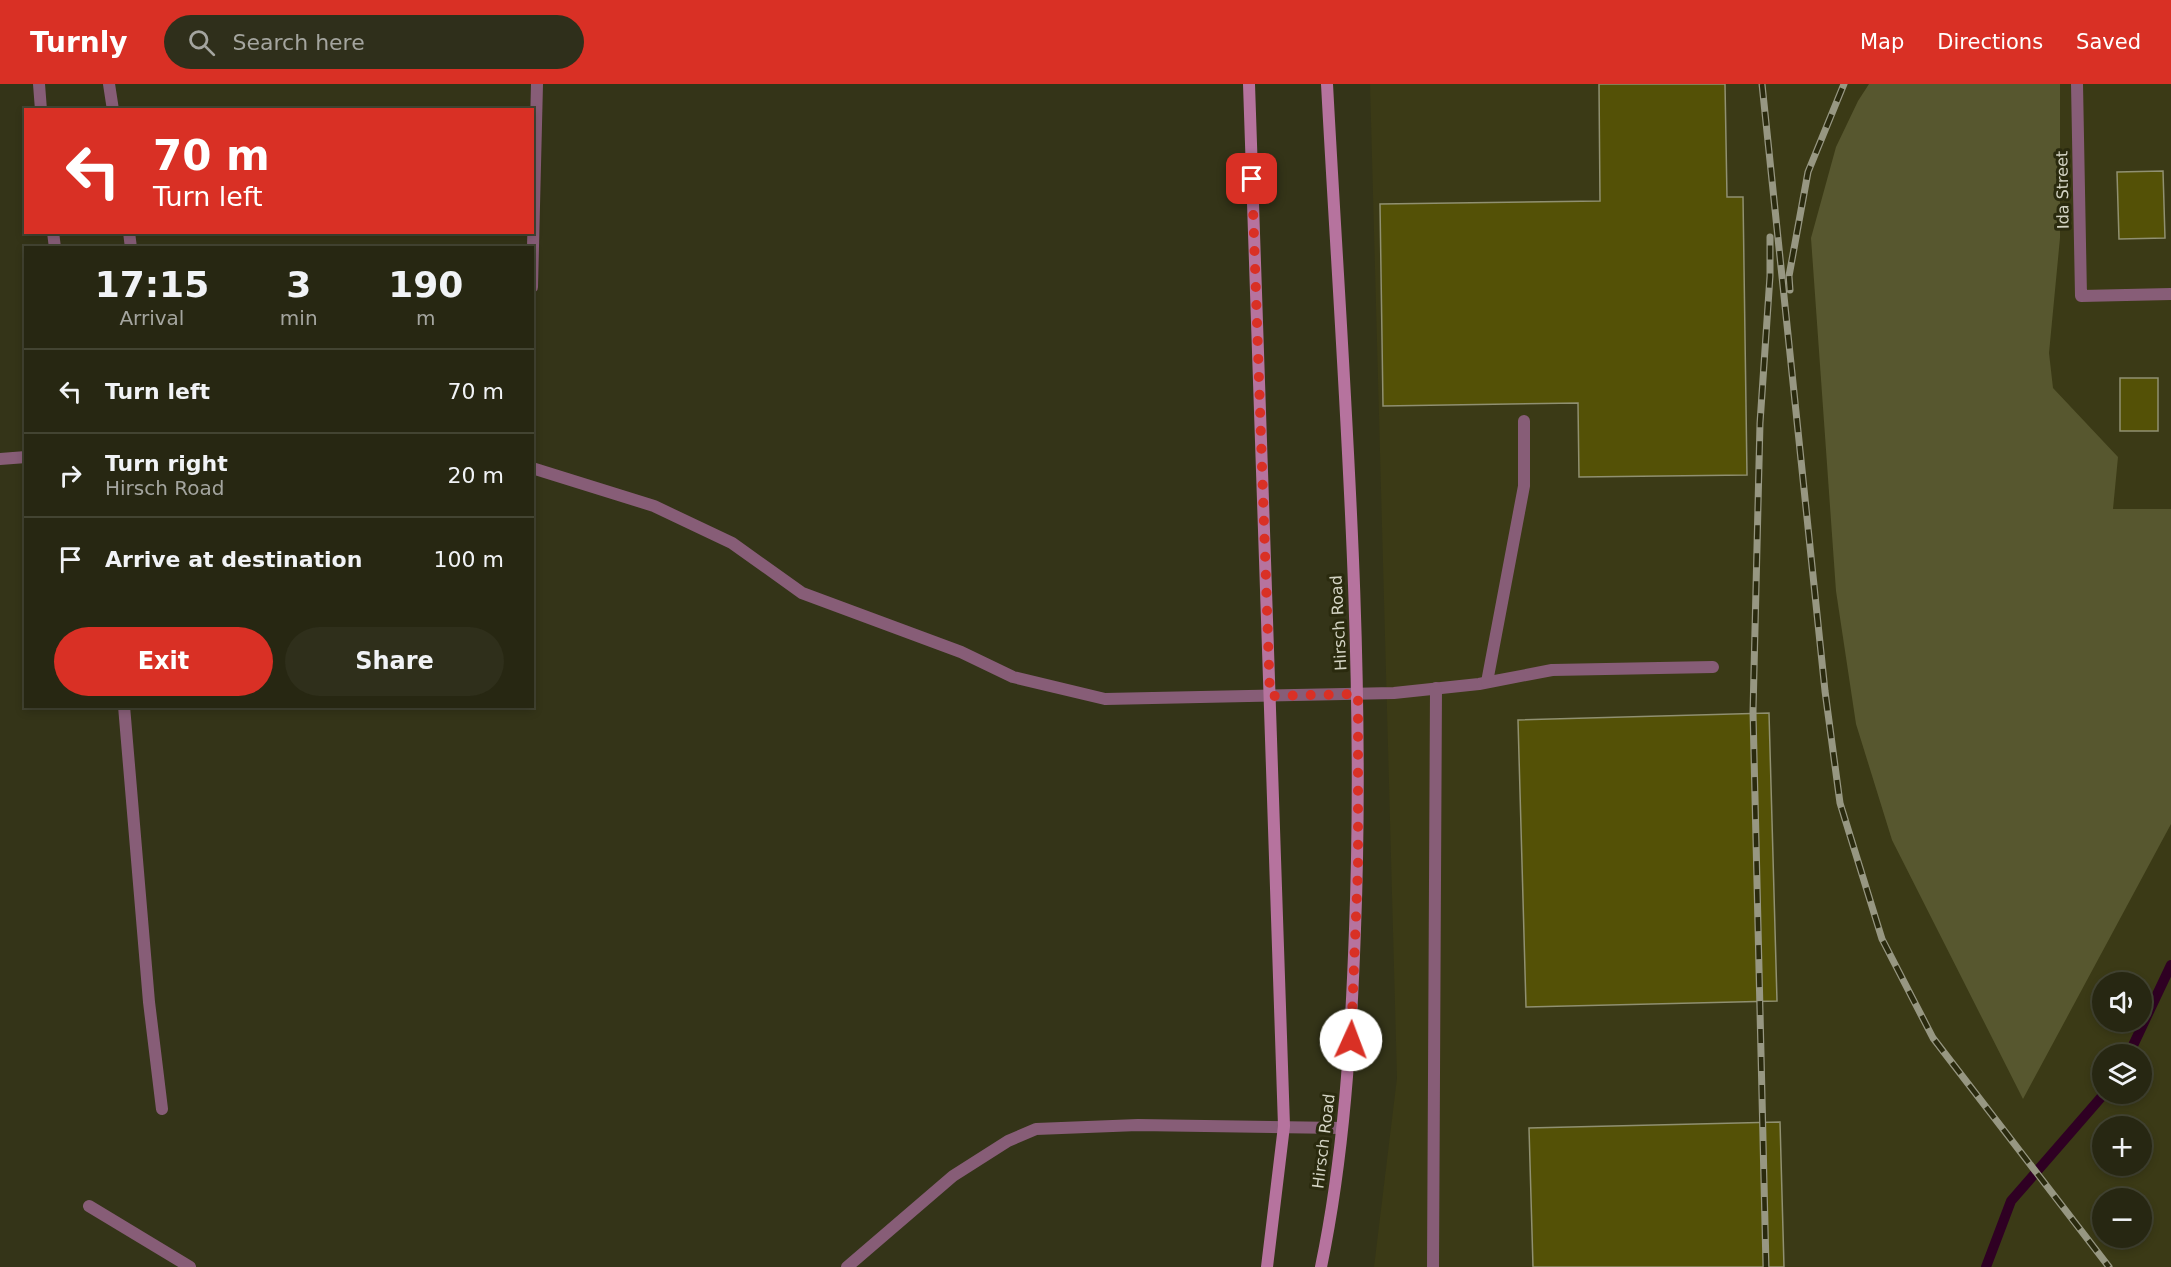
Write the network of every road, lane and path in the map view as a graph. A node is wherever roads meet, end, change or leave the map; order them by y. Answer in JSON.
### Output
{"nodes":[{"id":1,"x":39,"y":84,"type":"edge"},
{"id":2,"x":109,"y":84,"type":"edge"},
{"id":3,"x":537,"y":84,"type":"edge"},
{"id":4,"x":1249,"y":84,"type":"edge"},
{"id":5,"x":1327,"y":84,"type":"edge"},
{"id":6,"x":2077,"y":84,"type":"edge"},
{"id":7,"x":41,"y":108,"type":"edge"},
{"id":8,"x":113,"y":108,"type":"edge"},
{"id":9,"x":534,"y":206,"type":"edge"},
{"id":10,"x":2171,"y":294,"type":"edge"},
{"id":11,"x":1524,"y":421,"type":"dead end"},
{"id":12,"x":24,"y":456,"type":"edge"},
{"id":13,"x":0,"y":459,"type":"edge"},
{"id":14,"x":534,"y":469,"type":"edge"},
{"id":15,"x":1713,"y":667,"type":"dead end"},
{"id":16,"x":1487,"y":682,"type":"junction"},
{"id":17,"x":1436,"y":688,"type":"junction"},
{"id":18,"x":1358,"y":694,"type":"junction"},
{"id":19,"x":1270,"y":696,"type":"junction"},
{"id":20,"x":124,"y":708,"type":"edge"},
{"id":21,"x":162,"y":1110,"type":"dead end"},
{"id":22,"x":1284,"y":1126,"type":"junction"},
{"id":23,"x":1342,"y":1128,"type":"junction"},
{"id":24,"x":89,"y":1206,"type":"dead end"},
{"id":25,"x":190,"y":1267,"type":"edge"},
{"id":26,"x":848,"y":1267,"type":"edge"},
{"id":27,"x":1267,"y":1267,"type":"edge"},
{"id":28,"x":1321,"y":1267,"type":"edge"},
{"id":29,"x":1433,"y":1267,"type":"edge"}],
"edges":[{"from":1,"to":7,"type":"street"},
{"from":2,"to":8,"type":"street"},
{"from":3,"to":9,"type":"street"},
{"from":4,"to":19,"type":"main road"},
{"from":5,"to":18,"type":"main road","name":"Hirsch Road"},
{"from":6,"to":10,"type":"street","name":"Ida Street"},
{"from":11,"to":16,"type":"street"},
{"from":12,"to":13,"type":"street"},
{"from":14,"to":19,"type":"street"},
{"from":15,"to":16,"type":"street"},
{"from":16,"to":17,"type":"street"},
{"from":17,"to":18,"type":"street"},
{"from":17,"to":29,"type":"street"},
{"from":18,"to":19,"type":"street"},
{"from":18,"to":23,"type":"main road","name":"Hirsch Road"},
{"from":19,"to":22,"type":"main road"},
{"from":20,"to":21,"type":"street"},
{"from":22,"to":23,"type":"street"},
{"from":22,"to":26,"type":"street"},
{"from":22,"to":27,"type":"main road"},
{"from":23,"to":28,"type":"main road","name":"Hirsch Road"},
{"from":24,"to":25,"type":"street"}]}
